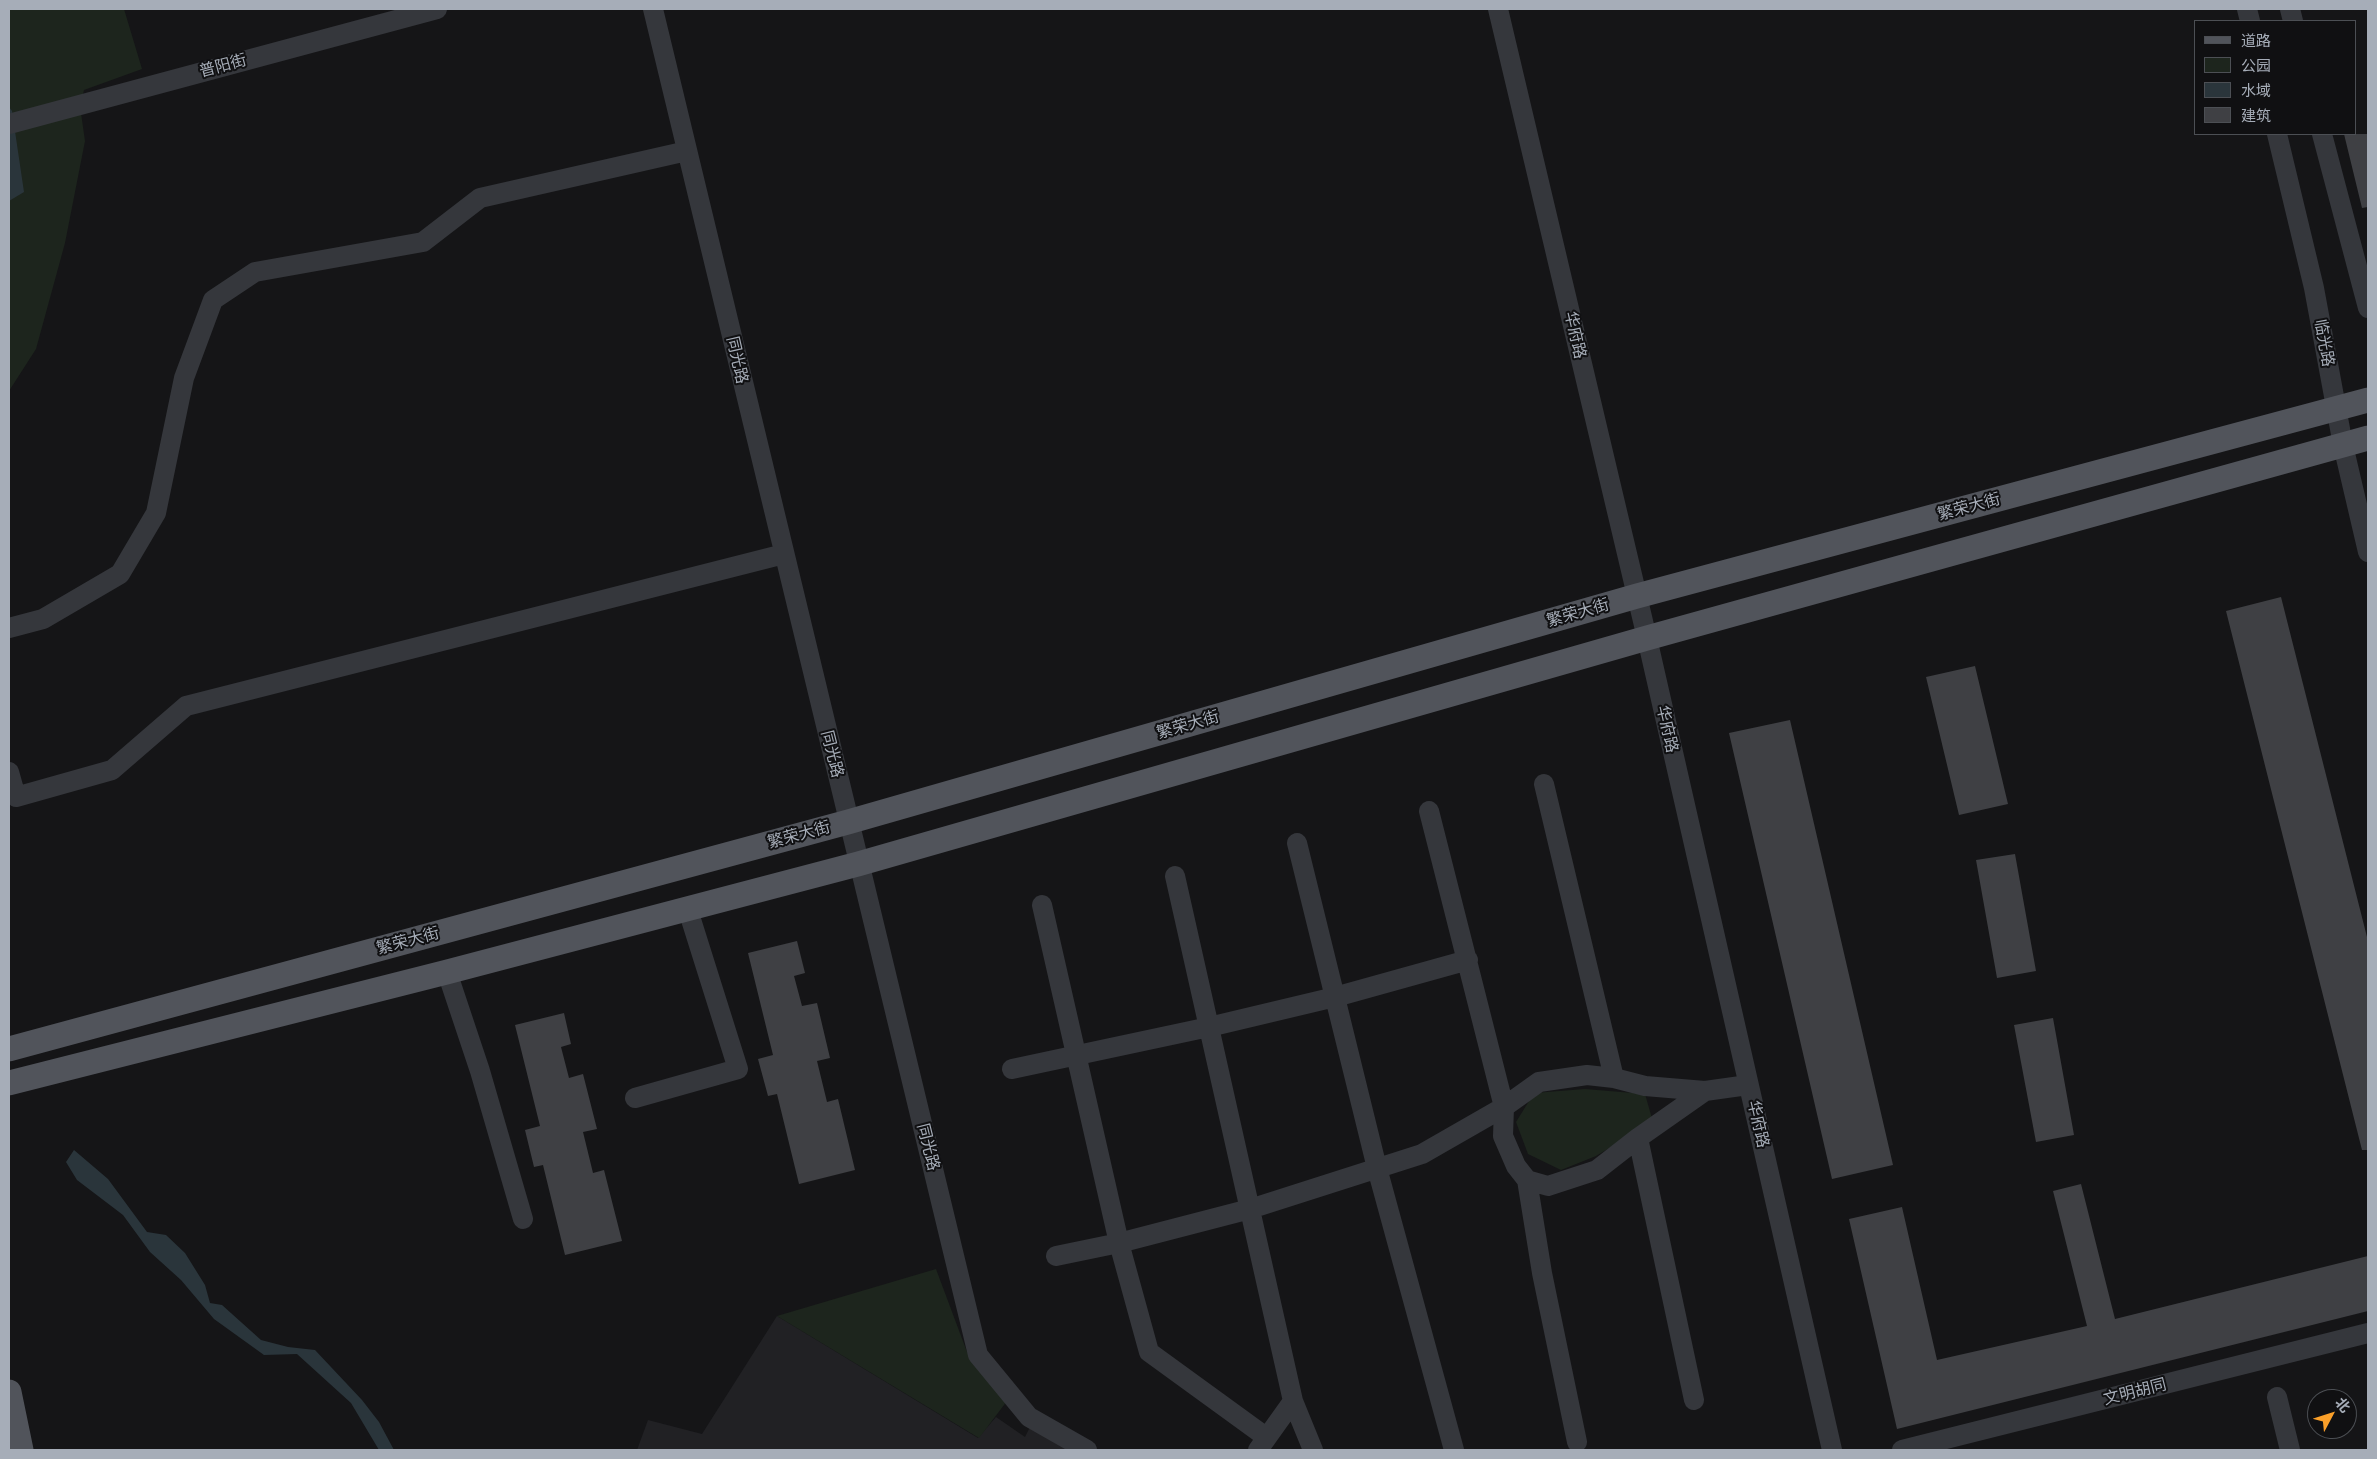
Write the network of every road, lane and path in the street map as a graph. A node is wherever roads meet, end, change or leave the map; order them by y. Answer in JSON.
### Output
{"nodes":[{"id":1,"x":437,"y":9,"type":"edge"},
{"id":2,"x":653,"y":9,"type":"edge"},
{"id":3,"x":1498,"y":9,"type":"edge"},
{"id":4,"x":17,"y":122,"type":"edge"},
{"id":5,"x":2277,"y":135,"type":"edge"},
{"id":6,"x":2322,"y":135,"type":"edge"},
{"id":7,"x":687,"y":151,"type":"junction"},
{"id":8,"x":2368,"y":308,"type":"edge"},
{"id":9,"x":2368,"y":399,"type":"edge"},
{"id":10,"x":2337,"y":409,"type":"junction"},
{"id":11,"x":2368,"y":438,"type":"edge"},
{"id":12,"x":2343,"y":445,"type":"junction"},
{"id":13,"x":2368,"y":552,"type":"edge"},
{"id":14,"x":784,"y":554,"type":"junction"},
{"id":15,"x":1637,"y":596,"type":"junction"},
{"id":16,"x":9,"y":628,"type":"edge"},
{"id":17,"x":1647,"y":638,"type":"junction"},
{"id":18,"x":9,"y":772,"type":"edge"},
{"id":19,"x":1544,"y":784,"type":"dead end"},
{"id":20,"x":1429,"y":811,"type":"dead end"},
{"id":21,"x":848,"y":822,"type":"junction"},
{"id":22,"x":1296,"y":844,"type":"dead end"},
{"id":23,"x":858,"y":864,"type":"junction"},
{"id":24,"x":1175,"y":876,"type":"dead end"},
{"id":25,"x":1042,"y":905,"type":"dead end"},
{"id":26,"x":688,"y":910,"type":"junction"},
{"id":27,"x":1468,"y":960,"type":"junction"},
{"id":28,"x":447,"y":972,"type":"junction"},
{"id":29,"x":1335,"y":997,"type":"junction"},
{"id":30,"x":1209,"y":1027,"type":"junction"},
{"id":31,"x":9,"y":1049,"type":"edge"},
{"id":32,"x":1076,"y":1054,"type":"junction"},
{"id":33,"x":1012,"y":1069,"type":"dead end"},
{"id":34,"x":1614,"y":1078,"type":"junction"},
{"id":35,"x":9,"y":1082,"type":"edge"},
{"id":36,"x":1748,"y":1085,"type":"junction"},
{"id":37,"x":1705,"y":1091,"type":"junction"},
{"id":38,"x":635,"y":1098,"type":"dead end"},
{"id":39,"x":1504,"y":1107,"type":"junction"},
{"id":40,"x":1638,"y":1138,"type":"junction"},
{"id":41,"x":1377,"y":1168,"type":"junction"},
{"id":42,"x":1527,"y":1180,"type":"junction"},
{"id":43,"x":1250,"y":1209,"type":"junction"},
{"id":44,"x":523,"y":1219,"type":"dead end"},
{"id":45,"x":1119,"y":1243,"type":"junction"},
{"id":46,"x":1056,"y":1256,"type":"dead end"},
{"id":47,"x":2368,"y":1333,"type":"edge"},
{"id":48,"x":9,"y":1392,"type":"edge"},
{"id":49,"x":2277,"y":1397,"type":"dead end"},
{"id":50,"x":1694,"y":1400,"type":"dead end"},
{"id":51,"x":1293,"y":1402,"type":"junction"},
{"id":52,"x":1577,"y":1442,"type":"dead end"},
{"id":53,"x":1262,"y":1444,"type":"edge"},
{"id":54,"x":21,"y":1450,"type":"edge"},
{"id":55,"x":1088,"y":1450,"type":"edge"},
{"id":56,"x":1313,"y":1450,"type":"edge"},
{"id":57,"x":1454,"y":1450,"type":"edge"},
{"id":58,"x":1832,"y":1450,"type":"edge"},
{"id":59,"x":1902,"y":1450,"type":"edge"},
{"id":60,"x":2290,"y":1450,"type":"edge"}],
"edges":[{"from":1,"to":4,"type":"street","name":"普阳街"},
{"from":2,"to":7,"type":"street","name":"同光路"},
{"from":3,"to":15,"type":"street","name":"华府路"},
{"from":5,"to":10,"type":"street","name":"临光路"},
{"from":6,"to":8,"type":"street"},
{"from":7,"to":14,"type":"street","name":"同光路"},
{"from":7,"to":16,"type":"street"},
{"from":9,"to":10,"type":"main road","name":"繁荣大街"},
{"from":10,"to":12,"type":"street","name":"临光路"},
{"from":10,"to":15,"type":"main road","name":"繁荣大街"},
{"from":11,"to":12,"type":"main road"},
{"from":12,"to":13,"type":"street","name":"临光路"},
{"from":12,"to":17,"type":"main road"},
{"from":14,"to":18,"type":"street"},
{"from":14,"to":21,"type":"street","name":"同光路"},
{"from":15,"to":17,"type":"street","name":"华府路"},
{"from":15,"to":21,"type":"main road","name":"繁荣大街"},
{"from":17,"to":23,"type":"main road"},
{"from":17,"to":36,"type":"street","name":"华府路"},
{"from":19,"to":34,"type":"street"},
{"from":20,"to":27,"type":"street"},
{"from":21,"to":23,"type":"street","name":"同光路"},
{"from":21,"to":31,"type":"main road","name":"繁荣大街"},
{"from":22,"to":29,"type":"street"},
{"from":23,"to":26,"type":"main road"},
{"from":23,"to":55,"type":"street","name":"同光路"},
{"from":24,"to":30,"type":"street"},
{"from":25,"to":32,"type":"street"},
{"from":26,"to":28,"type":"main road"},
{"from":26,"to":38,"type":"street"},
{"from":27,"to":29,"type":"street"},
{"from":27,"to":39,"type":"street"},
{"from":28,"to":35,"type":"main road"},
{"from":28,"to":44,"type":"street"},
{"from":29,"to":30,"type":"street"},
{"from":29,"to":41,"type":"street"},
{"from":30,"to":32,"type":"street"},
{"from":30,"to":43,"type":"street"},
{"from":32,"to":33,"type":"street"},
{"from":32,"to":45,"type":"street"},
{"from":34,"to":37,"type":"street"},
{"from":34,"to":39,"type":"street"},
{"from":36,"to":37,"type":"street"},
{"from":36,"to":58,"type":"street","name":"华府路"},
{"from":37,"to":40,"type":"street"},
{"from":39,"to":41,"type":"street"},
{"from":39,"to":42,"type":"street"},
{"from":40,"to":42,"type":"street"},
{"from":40,"to":50,"type":"street"},
{"from":41,"to":43,"type":"street"},
{"from":41,"to":57,"type":"street"},
{"from":42,"to":52,"type":"street"},
{"from":43,"to":45,"type":"street"},
{"from":43,"to":51,"type":"street"},
{"from":45,"to":46,"type":"street"},
{"from":45,"to":53,"type":"street"},
{"from":47,"to":59,"type":"street","name":"文明胡同"},
{"from":48,"to":54,"type":"main road"},
{"from":49,"to":60,"type":"street"},
{"from":51,"to":53,"type":"street"},
{"from":51,"to":56,"type":"street"}]}
